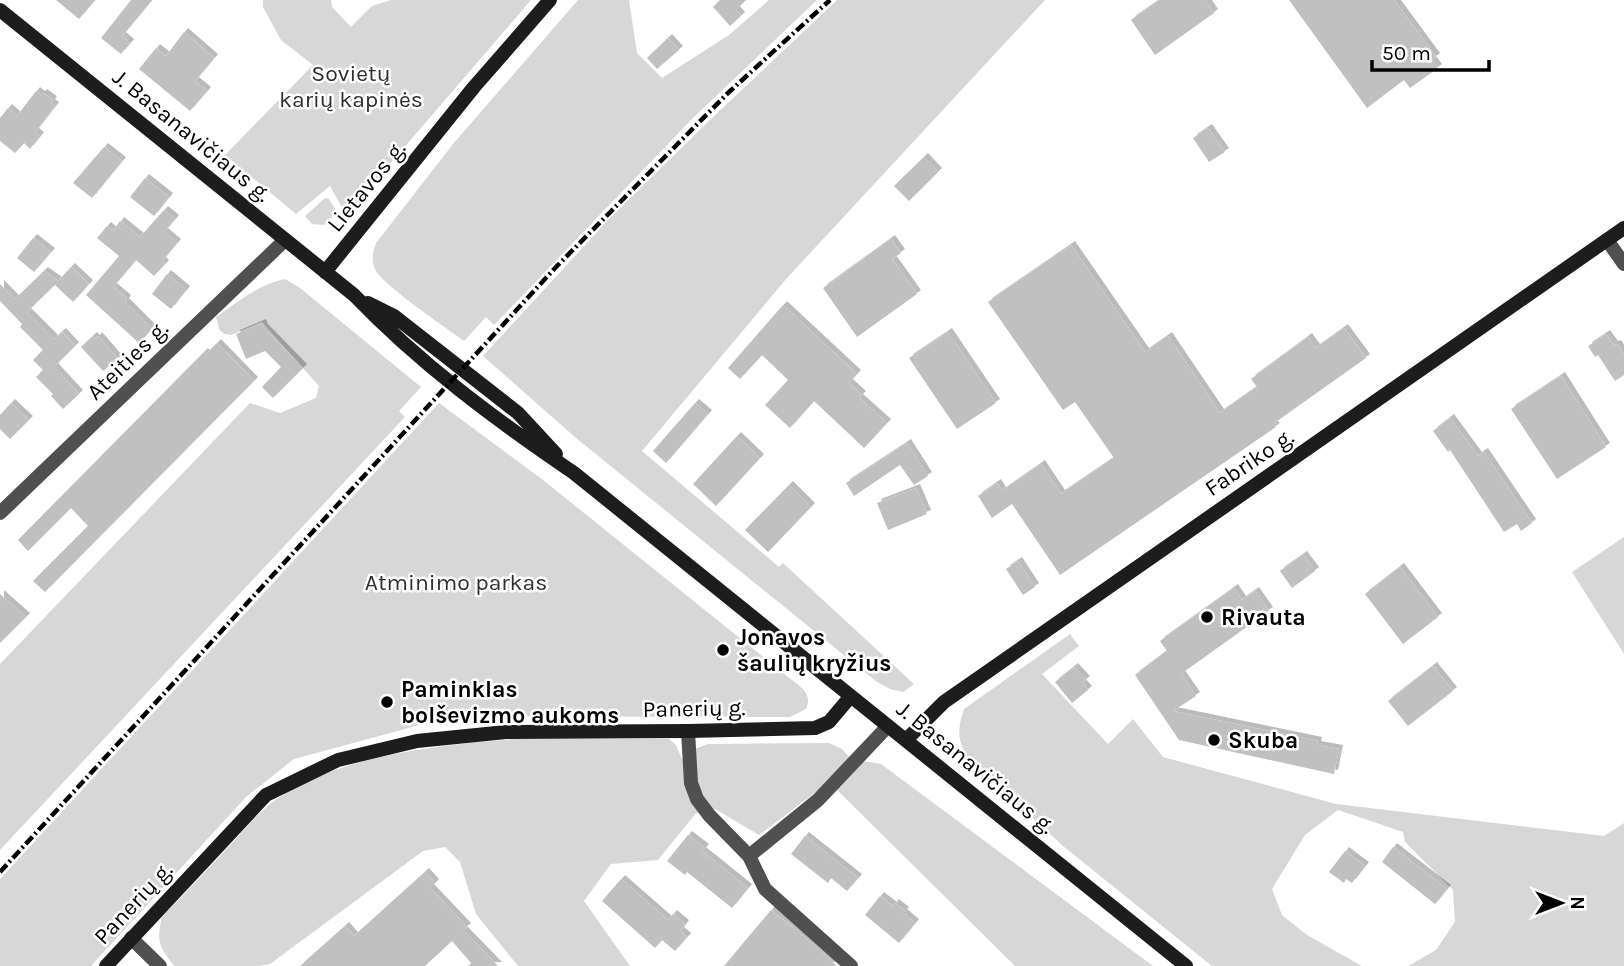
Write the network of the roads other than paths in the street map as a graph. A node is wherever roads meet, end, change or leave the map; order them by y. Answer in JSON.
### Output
{"nodes":[{"id":1,"x":550,"y":0,"type":"edge"},
{"id":2,"x":0,"y":10,"type":"edge"},
{"id":3,"x":1624,"y":228,"type":"edge"},
{"id":4,"x":285,"y":240,"type":"junction"},
{"id":5,"x":1607,"y":240,"type":"junction"},
{"id":6,"x":1624,"y":264,"type":"edge"},
{"id":7,"x":325,"y":272,"type":"junction"},
{"id":8,"x":0,"y":513,"type":"edge"},
{"id":9,"x":850,"y":696,"type":"junction"},
{"id":10,"x":888,"y":726,"type":"junction"},
{"id":11,"x":688,"y":731,"type":"junction"},
{"id":12,"x":906,"y":740,"type":"junction"},
{"id":13,"x":749,"y":856,"type":"junction"},
{"id":14,"x":131,"y":938,"type":"junction"},
{"id":15,"x":106,"y":966,"type":"edge"},
{"id":16,"x":160,"y":966,"type":"edge"},
{"id":17,"x":852,"y":966,"type":"edge"},
{"id":18,"x":1186,"y":966,"type":"edge"}],
"edges":[{"from":1,"to":7,"type":"main road","name":"Lietavos g."},
{"from":2,"to":4,"type":"main road","name":"J. Basanavičiaus g."},
{"from":3,"to":5,"type":"main road","name":"Fabriko g."},
{"from":4,"to":7,"type":"main road","name":"J. Basanavičiaus g."},
{"from":4,"to":8,"type":"street","name":"Ateities g."},
{"from":5,"to":6,"type":"street"},
{"from":5,"to":12,"type":"main road","name":"Fabriko g."},
{"from":7,"to":9,"type":"main road","name":"J. Basanavičiaus g."},
{"from":9,"to":10,"type":"main road","name":"J. Basanavičiaus g."},
{"from":9,"to":11,"type":"main road","name":"Panerių g."},
{"from":10,"to":12,"type":"main road","name":"J. Basanavičiaus g."},
{"from":10,"to":13,"type":"street"},
{"from":11,"to":13,"type":"street"},
{"from":11,"to":14,"type":"main road","name":"Panerių g."},
{"from":12,"to":18,"type":"main road","name":"J. Basanavičiaus g."},
{"from":13,"to":17,"type":"street"},
{"from":14,"to":15,"type":"main road","name":"Panerių g."},
{"from":14,"to":16,"type":"street"}]}
